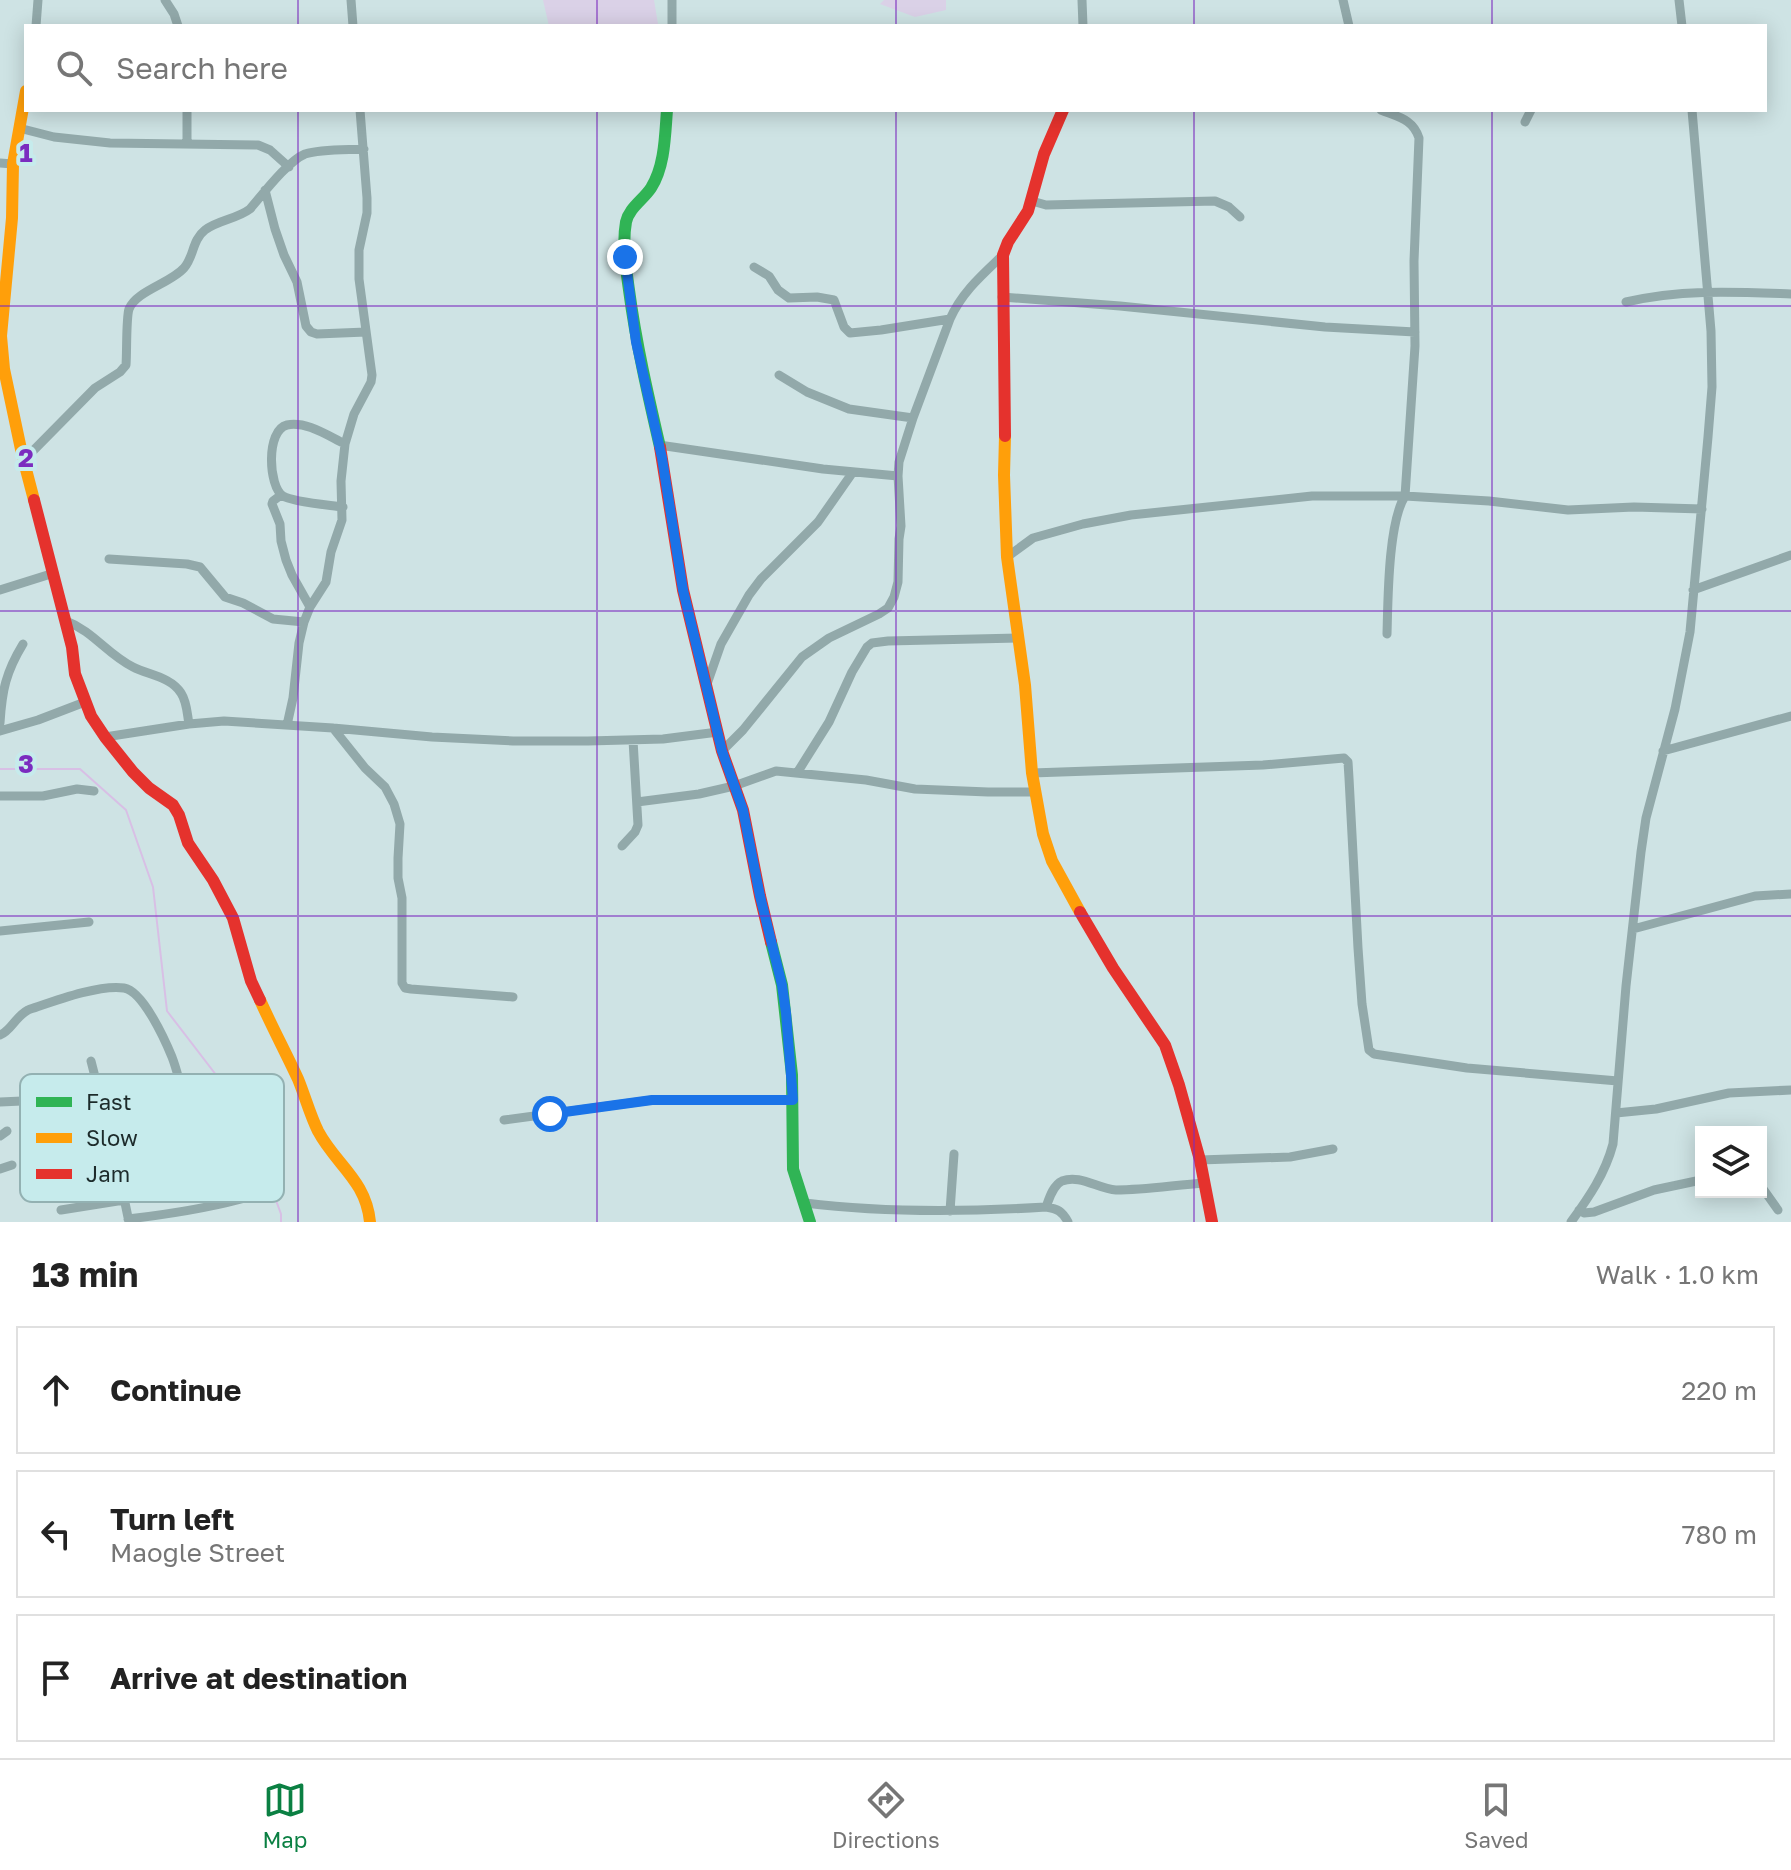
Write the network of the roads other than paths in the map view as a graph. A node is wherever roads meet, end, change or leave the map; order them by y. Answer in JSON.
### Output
{"nodes":[{"id":1,"x":38,"y":0,"type":"edge"},
{"id":2,"x":165,"y":0,"type":"edge"},
{"id":3,"x":351,"y":0,"type":"edge"},
{"id":4,"x":672,"y":0,"type":"edge"},
{"id":5,"x":1082,"y":0,"type":"edge"},
{"id":6,"x":1343,"y":0,"type":"edge"},
{"id":7,"x":1679,"y":0,"type":"edge"},
{"id":8,"x":36,"y":24,"type":"edge"},
{"id":9,"x":177,"y":24,"type":"edge"},
{"id":10,"x":353,"y":24,"type":"edge"},
{"id":11,"x":672,"y":24,"type":"edge"},
{"id":12,"x":1083,"y":24,"type":"edge"},
{"id":13,"x":1349,"y":24,"type":"edge"},
{"id":14,"x":1682,"y":24,"type":"edge"},
{"id":15,"x":24,"y":102,"type":"edge"},
{"id":16,"x":187,"y":112,"type":"edge"},
{"id":17,"x":360,"y":112,"type":"edge"},
{"id":18,"x":667,"y":112,"type":"edge"},
{"id":19,"x":1062,"y":112,"type":"edge"},
{"id":20,"x":1386,"y":112,"type":"edge"},
{"id":21,"x":1530,"y":112,"type":"edge"},
{"id":22,"x":1692,"y":112,"type":"edge"},
{"id":23,"x":1525,"y":122,"type":"dead end"},
{"id":24,"x":19,"y":128,"type":"junction"},
{"id":25,"x":187,"y":143,"type":"junction"},
{"id":26,"x":364,"y":149,"type":"junction"},
{"id":27,"x":6,"y":164,"type":"edge"},
{"id":28,"x":289,"y":167,"type":"junction"},
{"id":29,"x":265,"y":190,"type":"junction"},
{"id":30,"x":1032,"y":201,"type":"junction"},
{"id":31,"x":1240,"y":217,"type":"dead end"},
{"id":32,"x":1003,"y":255,"type":"junction"},
{"id":33,"x":754,"y":267,"type":"dead end"},
{"id":34,"x":1707,"y":291,"type":"junction"},
{"id":35,"x":1791,"y":294,"type":"edge"},
{"id":36,"x":1002,"y":297,"type":"junction"},
{"id":37,"x":1626,"y":302,"type":"dead end"},
{"id":38,"x":1,"y":307,"type":"edge"},
{"id":39,"x":950,"y":319,"type":"junction"},
{"id":40,"x":366,"y":332,"type":"junction"},
{"id":41,"x":1415,"y":332,"type":"junction"},
{"id":42,"x":1,"y":336,"type":"edge"},
{"id":43,"x":779,"y":375,"type":"dead end"},
{"id":44,"x":913,"y":418,"type":"junction"},
{"id":45,"x":345,"y":444,"type":"junction"},
{"id":46,"x":659,"y":445,"type":"junction"},
{"id":47,"x":23,"y":461,"type":"junction"},
{"id":48,"x":853,"y":472,"type":"junction"},
{"id":49,"x":898,"y":476,"type":"junction"},
{"id":50,"x":281,"y":495,"type":"junction"},
{"id":51,"x":1405,"y":496,"type":"junction"},
{"id":52,"x":343,"y":507,"type":"junction"},
{"id":53,"x":1702,"y":509,"type":"junction"},
{"id":54,"x":1791,"y":555,"type":"edge"},
{"id":55,"x":1007,"y":557,"type":"junction"},
{"id":56,"x":109,"y":559,"type":"dead end"},
{"id":57,"x":54,"y":573,"type":"junction"},
{"id":58,"x":0,"y":590,"type":"edge"},
{"id":59,"x":1693,"y":590,"type":"junction"},
{"id":60,"x":310,"y":607,"type":"junction"},
{"id":61,"x":66,"y":621,"type":"junction"},
{"id":62,"x":304,"y":622,"type":"junction"},
{"id":63,"x":1387,"y":634,"type":"dead end"},
{"id":64,"x":1019,"y":638,"type":"junction"},
{"id":65,"x":23,"y":644,"type":"dead end"},
{"id":66,"x":707,"y":684,"type":"junction"},
{"id":67,"x":85,"y":702,"type":"junction"},
{"id":68,"x":1791,"y":716,"type":"edge"},
{"id":69,"x":0,"y":723,"type":"edge"},
{"id":70,"x":189,"y":724,"type":"junction"},
{"id":71,"x":287,"y":725,"type":"junction"},
{"id":72,"x":333,"y":728,"type":"junction"},
{"id":73,"x":0,"y":731,"type":"edge"},
{"id":74,"x":718,"y":732,"type":"junction"},
{"id":75,"x":105,"y":737,"type":"junction"},
{"id":76,"x":633,"y":740,"type":"junction"},
{"id":77,"x":722,"y":751,"type":"junction"},
{"id":78,"x":1663,"y":751,"type":"junction"},
{"id":79,"x":797,"y":773,"type":"junction"},
{"id":80,"x":1032,"y":773,"type":"junction"},
{"id":81,"x":734,"y":786,"type":"junction"},
{"id":82,"x":94,"y":791,"type":"dead end"},
{"id":83,"x":1035,"y":792,"type":"junction"},
{"id":84,"x":0,"y":796,"type":"edge"},
{"id":85,"x":637,"y":802,"type":"junction"},
{"id":86,"x":622,"y":846,"type":"dead end"},
{"id":87,"x":1791,"y":894,"type":"edge"},
{"id":88,"x":89,"y":922,"type":"dead end"},
{"id":89,"x":1633,"y":929,"type":"junction"},
{"id":90,"x":0,"y":931,"type":"edge"},
{"id":91,"x":513,"y":997,"type":"dead end"},
{"id":92,"x":0,"y":1035,"type":"edge"},
{"id":93,"x":91,"y":1061,"type":"dead end"},
{"id":94,"x":94,"y":1074,"type":"edge"},
{"id":95,"x":176,"y":1074,"type":"edge"},
{"id":96,"x":1618,"y":1081,"type":"junction"},
{"id":97,"x":1791,"y":1090,"type":"edge"},
{"id":98,"x":793,"y":1100,"type":"junction"},
{"id":99,"x":20,"y":1101,"type":"edge"},
{"id":100,"x":0,"y":1102,"type":"edge"},
{"id":101,"x":1616,"y":1113,"type":"junction"},
{"id":102,"x":504,"y":1120,"type":"dead end"},
{"id":103,"x":1333,"y":1149,"type":"dead end"},
{"id":104,"x":954,"y":1154,"type":"dead end"},
{"id":105,"x":1200,"y":1160,"type":"junction"},
{"id":106,"x":12,"y":1165,"type":"dead end"},
{"id":107,"x":0,"y":1169,"type":"edge"},
{"id":108,"x":1695,"y":1181,"type":"edge"},
{"id":109,"x":1204,"y":1183,"type":"junction"},
{"id":110,"x":1767,"y":1194,"type":"edge"},
{"id":111,"x":111,"y":1202,"type":"edge"},
{"id":112,"x":231,"y":1202,"type":"edge"},
{"id":113,"x":805,"y":1203,"type":"junction"},
{"id":114,"x":1046,"y":1207,"type":"junction"},
{"id":115,"x":61,"y":1210,"type":"dead end"},
{"id":116,"x":1579,"y":1210,"type":"junction"},
{"id":117,"x":1778,"y":1210,"type":"dead end"},
{"id":118,"x":950,"y":1211,"type":"junction"},
{"id":119,"x":187,"y":1217,"type":"edge"},
{"id":120,"x":128,"y":1221,"type":"edge"},
{"id":121,"x":370,"y":1222,"type":"edge"},
{"id":122,"x":810,"y":1222,"type":"edge"},
{"id":123,"x":1068,"y":1222,"type":"edge"},
{"id":124,"x":1212,"y":1222,"type":"edge"},
{"id":125,"x":1571,"y":1222,"type":"edge"}],
"edges":[{"from":1,"to":8,"type":"street"},
{"from":2,"to":9,"type":"street"},
{"from":3,"to":10,"type":"street"},
{"from":4,"to":11,"type":"street"},
{"from":5,"to":12,"type":"street"},
{"from":6,"to":13,"type":"street"},
{"from":7,"to":14,"type":"street"},
{"from":15,"to":24,"type":"street"},
{"from":16,"to":25,"type":"street"},
{"from":17,"to":26,"type":"street"},
{"from":18,"to":46,"type":"street"},
{"from":19,"to":30,"type":"street"},
{"from":20,"to":41,"type":"street"},
{"from":21,"to":23,"type":"street"},
{"from":22,"to":34,"type":"street"},
{"from":24,"to":25,"type":"street"},
{"from":24,"to":27,"type":"street"},
{"from":25,"to":28,"type":"street"},
{"from":26,"to":28,"type":"street"},
{"from":26,"to":40,"type":"street"},
{"from":27,"to":38,"type":"street"},
{"from":28,"to":29,"type":"street"},
{"from":29,"to":40,"type":"street"},
{"from":29,"to":47,"type":"street"},
{"from":30,"to":31,"type":"street"},
{"from":30,"to":32,"type":"street"},
{"from":32,"to":36,"type":"street"},
{"from":32,"to":39,"type":"street"},
{"from":33,"to":39,"type":"street"},
{"from":34,"to":35,"type":"street"},
{"from":34,"to":37,"type":"street"},
{"from":34,"to":53,"type":"street"},
{"from":36,"to":41,"type":"street"},
{"from":36,"to":55,"type":"street"},
{"from":38,"to":42,"type":"street"},
{"from":39,"to":44,"type":"street"},
{"from":40,"to":45,"type":"street"},
{"from":41,"to":51,"type":"street"},
{"from":42,"to":47,"type":"street"},
{"from":43,"to":44,"type":"street"},
{"from":44,"to":49,"type":"street"},
{"from":45,"to":50,"type":"street"},
{"from":45,"to":52,"type":"street"},
{"from":46,"to":48,"type":"street"},
{"from":46,"to":66,"type":"street"},
{"from":47,"to":57,"type":"street"},
{"from":48,"to":49,"type":"street"},
{"from":48,"to":66,"type":"street"},
{"from":49,"to":77,"type":"street"},
{"from":50,"to":52,"type":"street"},
{"from":50,"to":60,"type":"street"},
{"from":51,"to":53,"type":"street"},
{"from":51,"to":55,"type":"street"},
{"from":51,"to":63,"type":"street"},
{"from":52,"to":60,"type":"street"},
{"from":53,"to":59,"type":"street"},
{"from":54,"to":59,"type":"street"},
{"from":55,"to":64,"type":"street"},
{"from":56,"to":62,"type":"street"},
{"from":57,"to":58,"type":"street"},
{"from":57,"to":61,"type":"street"},
{"from":59,"to":78,"type":"street"},
{"from":60,"to":62,"type":"street"},
{"from":61,"to":67,"type":"street"},
{"from":61,"to":70,"type":"street"},
{"from":62,"to":71,"type":"street"},
{"from":64,"to":79,"type":"street"},
{"from":64,"to":80,"type":"street"},
{"from":65,"to":69,"type":"street"},
{"from":66,"to":74,"type":"street"},
{"from":67,"to":73,"type":"street"},
{"from":67,"to":75,"type":"street"},
{"from":68,"to":78,"type":"street"},
{"from":70,"to":71,"type":"street"},
{"from":70,"to":75,"type":"street"},
{"from":71,"to":72,"type":"street"},
{"from":72,"to":76,"type":"street"},
{"from":72,"to":91,"type":"street"},
{"from":74,"to":76,"type":"street"},
{"from":74,"to":77,"type":"street"},
{"from":75,"to":121,"type":"street"},
{"from":76,"to":85,"type":"street"},
{"from":77,"to":81,"type":"street"},
{"from":78,"to":89,"type":"street"},
{"from":79,"to":81,"type":"street"},
{"from":79,"to":83,"type":"street"},
{"from":80,"to":83,"type":"street"},
{"from":80,"to":96,"type":"street"},
{"from":81,"to":85,"type":"street"},
{"from":81,"to":98,"type":"street"},
{"from":82,"to":84,"type":"street"},
{"from":83,"to":105,"type":"street"},
{"from":85,"to":86,"type":"street"},
{"from":87,"to":89,"type":"street"},
{"from":88,"to":90,"type":"street"},
{"from":89,"to":96,"type":"street"},
{"from":92,"to":95,"type":"street"},
{"from":93,"to":94,"type":"street"},
{"from":96,"to":101,"type":"street"},
{"from":97,"to":101,"type":"street"},
{"from":98,"to":102,"type":"street"},
{"from":98,"to":113,"type":"street"},
{"from":99,"to":100,"type":"street"},
{"from":101,"to":116,"type":"street"},
{"from":103,"to":105,"type":"street"},
{"from":104,"to":118,"type":"street"},
{"from":105,"to":109,"type":"street"},
{"from":106,"to":107,"type":"street"},
{"from":108,"to":116,"type":"street"},
{"from":109,"to":114,"type":"street"},
{"from":109,"to":124,"type":"street"},
{"from":110,"to":117,"type":"street"},
{"from":111,"to":115,"type":"street"},
{"from":112,"to":119,"type":"street"},
{"from":113,"to":118,"type":"street"},
{"from":113,"to":122,"type":"street"},
{"from":114,"to":118,"type":"street"},
{"from":114,"to":123,"type":"street"},
{"from":116,"to":125,"type":"street"},
{"from":119,"to":120,"type":"street"}]}
